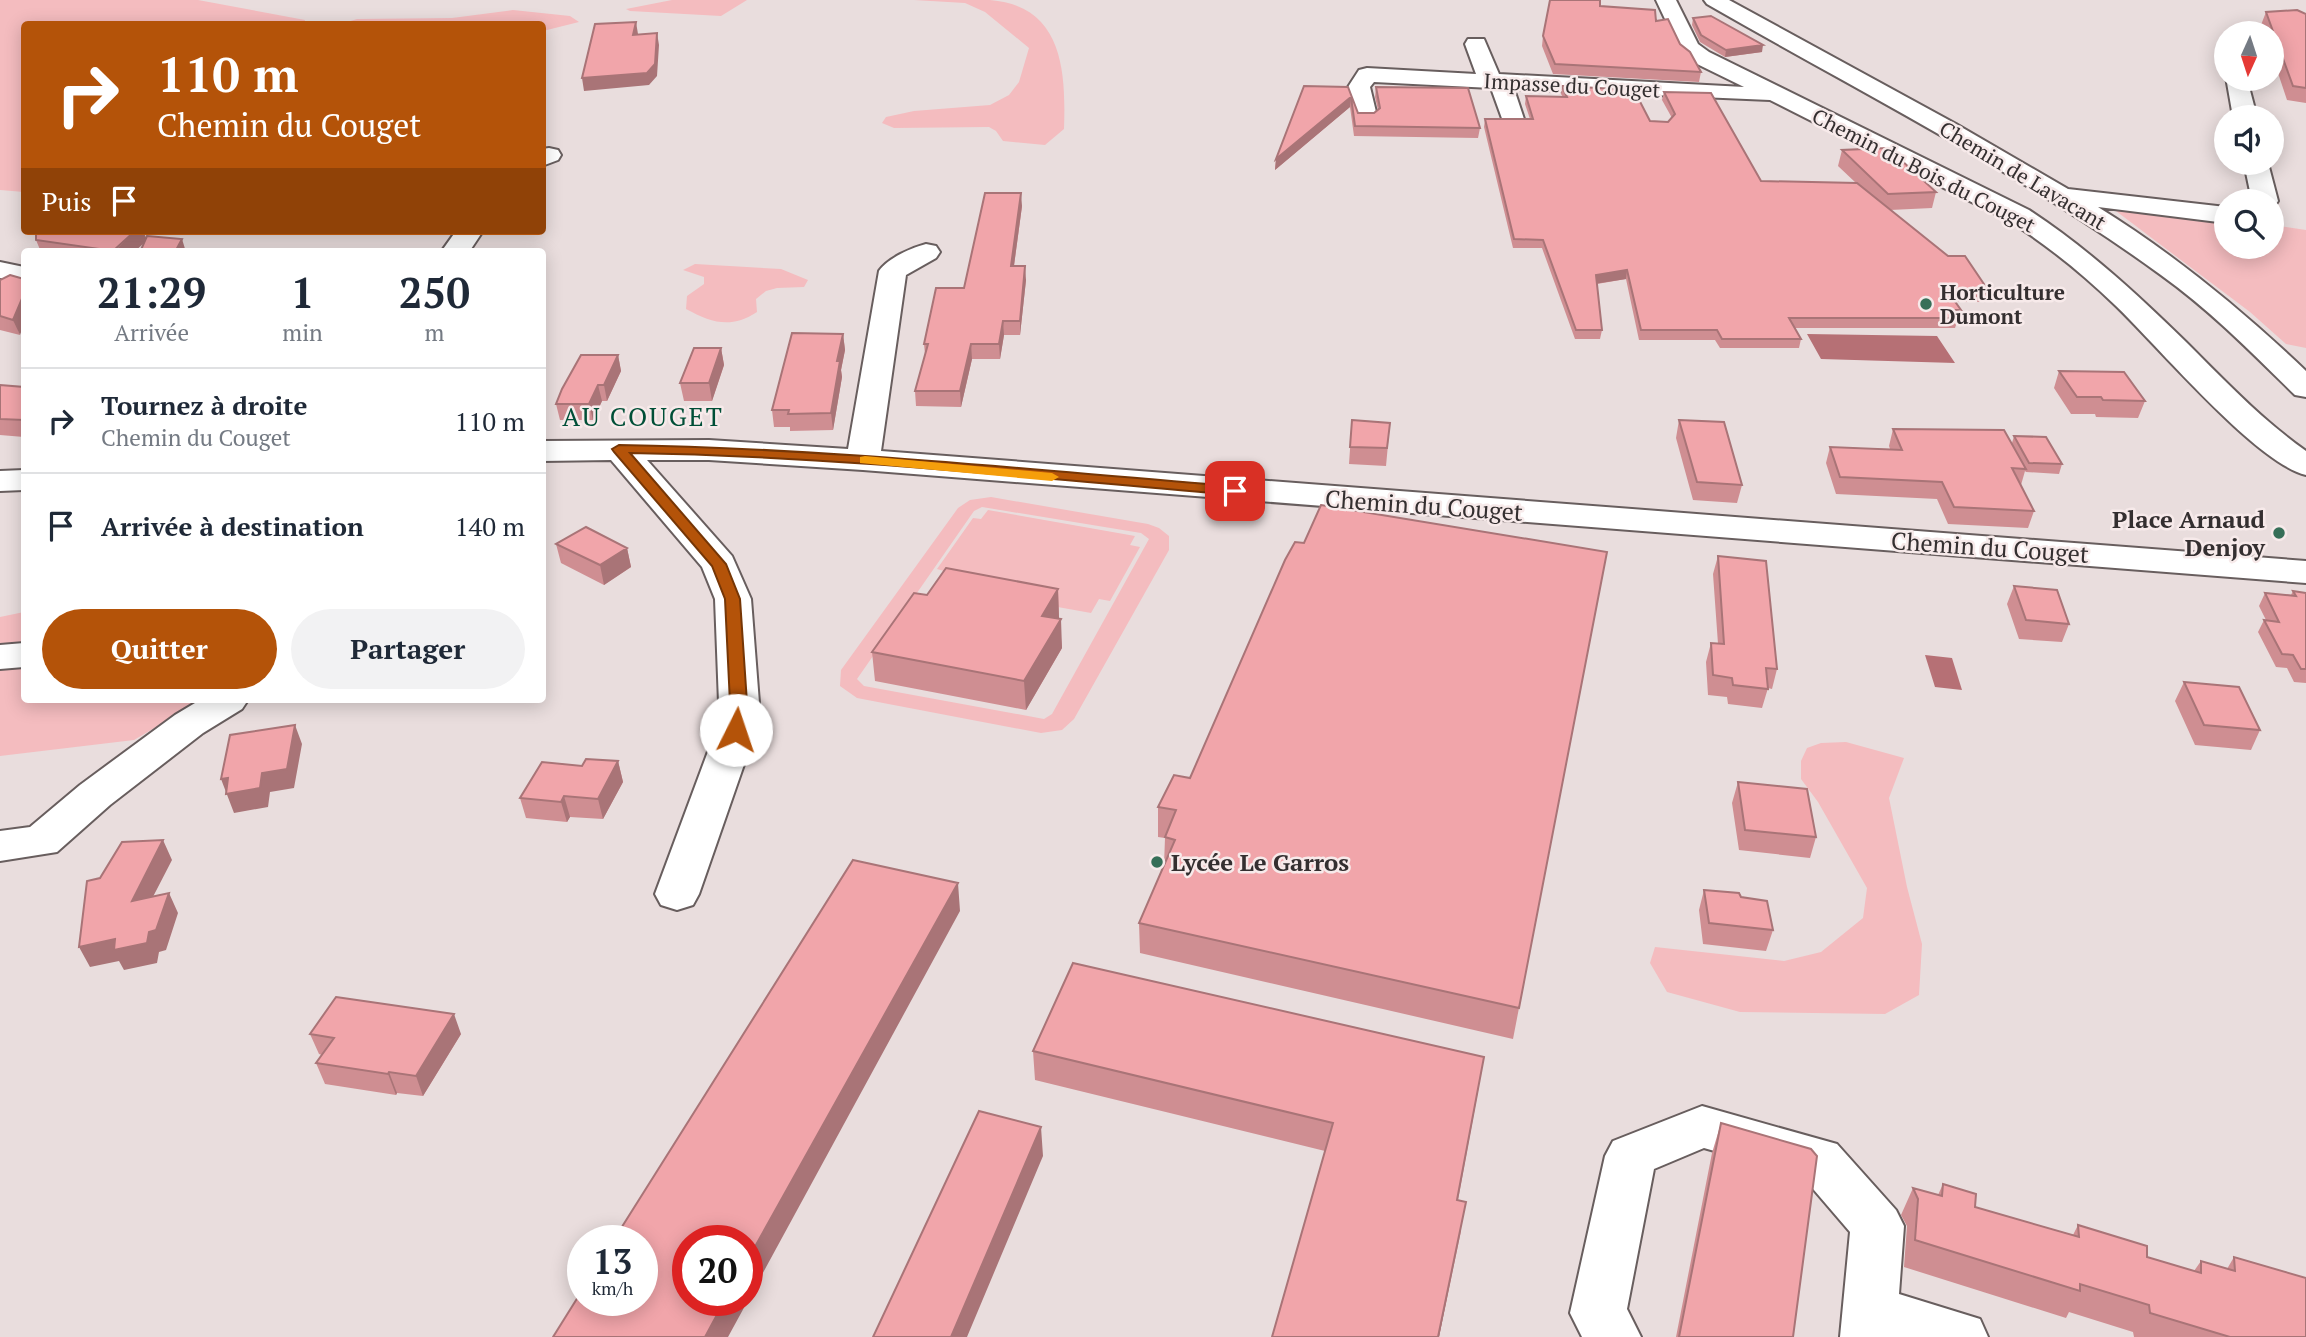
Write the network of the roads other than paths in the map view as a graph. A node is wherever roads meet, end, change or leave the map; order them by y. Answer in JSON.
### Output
{"nodes":[{"id":1,"x":1666,"y":0,"type":"edge"},
{"id":2,"x":1714,"y":0,"type":"edge"},
{"id":3,"x":1476,"y":44,"type":"dead end"},
{"id":4,"x":1495,"y":81,"type":"junction"},
{"id":5,"x":1634,"y":81,"type":"junction"},
{"id":6,"x":1777,"y":95,"type":"junction"},
{"id":7,"x":1653,"y":112,"type":"dead end"},
{"id":8,"x":1364,"y":116,"type":"edge"},
{"id":9,"x":1512,"y":120,"type":"edge"},
{"id":10,"x":2061,"y":195,"type":"junction"},
{"id":11,"x":2214,"y":214,"type":"edge"},
{"id":12,"x":926,"y":252,"type":"dead end"},
{"id":13,"x":0,"y":270,"type":"edge"},
{"id":14,"x":21,"y":274,"type":"edge"},
{"id":15,"x":2306,"y":388,"type":"edge"},
{"id":16,"x":619,"y":449,"type":"junction"},
{"id":17,"x":546,"y":451,"type":"edge"},
{"id":18,"x":863,"y":460,"type":"junction"},
{"id":19,"x":2306,"y":465,"type":"edge"},
{"id":20,"x":21,"y":480,"type":"edge"},
{"id":21,"x":0,"y":481,"type":"edge"},
{"id":22,"x":2306,"y":572,"type":"edge"},
{"id":23,"x":21,"y":655,"type":"edge"},
{"id":24,"x":0,"y":657,"type":"edge"},
{"id":25,"x":223,"y":703,"type":"edge"},
{"id":26,"x":0,"y":845,"type":"edge"},
{"id":27,"x":677,"y":894,"type":"dead end"},
{"id":28,"x":1869,"y":1323,"type":"edge"},
{"id":29,"x":1613,"y":1337,"type":"edge"},
{"id":30,"x":1960,"y":1337,"type":"edge"}],
"edges":[{"from":1,"to":6,"type":"street","name":"Chemin du Bois du Couget"},
{"from":2,"to":10,"type":"street","name":"Chemin de Lavacant"},
{"from":3,"to":4,"type":"street"},
{"from":4,"to":5,"type":"street","name":"Impasse du Couget"},
{"from":4,"to":8,"type":"street","name":"Impasse du Couget"},
{"from":4,"to":9,"type":"street"},
{"from":5,"to":6,"type":"street","name":"Impasse du Couget"},
{"from":5,"to":7,"type":"street"},
{"from":6,"to":19,"type":"street","name":"Chemin du Bois du Couget"},
{"from":10,"to":11,"type":"street"},
{"from":10,"to":15,"type":"street","name":"Chemin de Lavacant"},
{"from":12,"to":18,"type":"street"},
{"from":13,"to":14,"type":"street"},
{"from":16,"to":17,"type":"street","name":"Chemin du Couget"},
{"from":16,"to":18,"type":"street","name":"Chemin du Couget"},
{"from":16,"to":27,"type":"street"},
{"from":18,"to":22,"type":"street","name":"Chemin du Couget"},
{"from":20,"to":21,"type":"street"},
{"from":23,"to":24,"type":"street"},
{"from":25,"to":26,"type":"street"},
{"from":28,"to":29,"type":"street"},
{"from":28,"to":30,"type":"street"}]}
